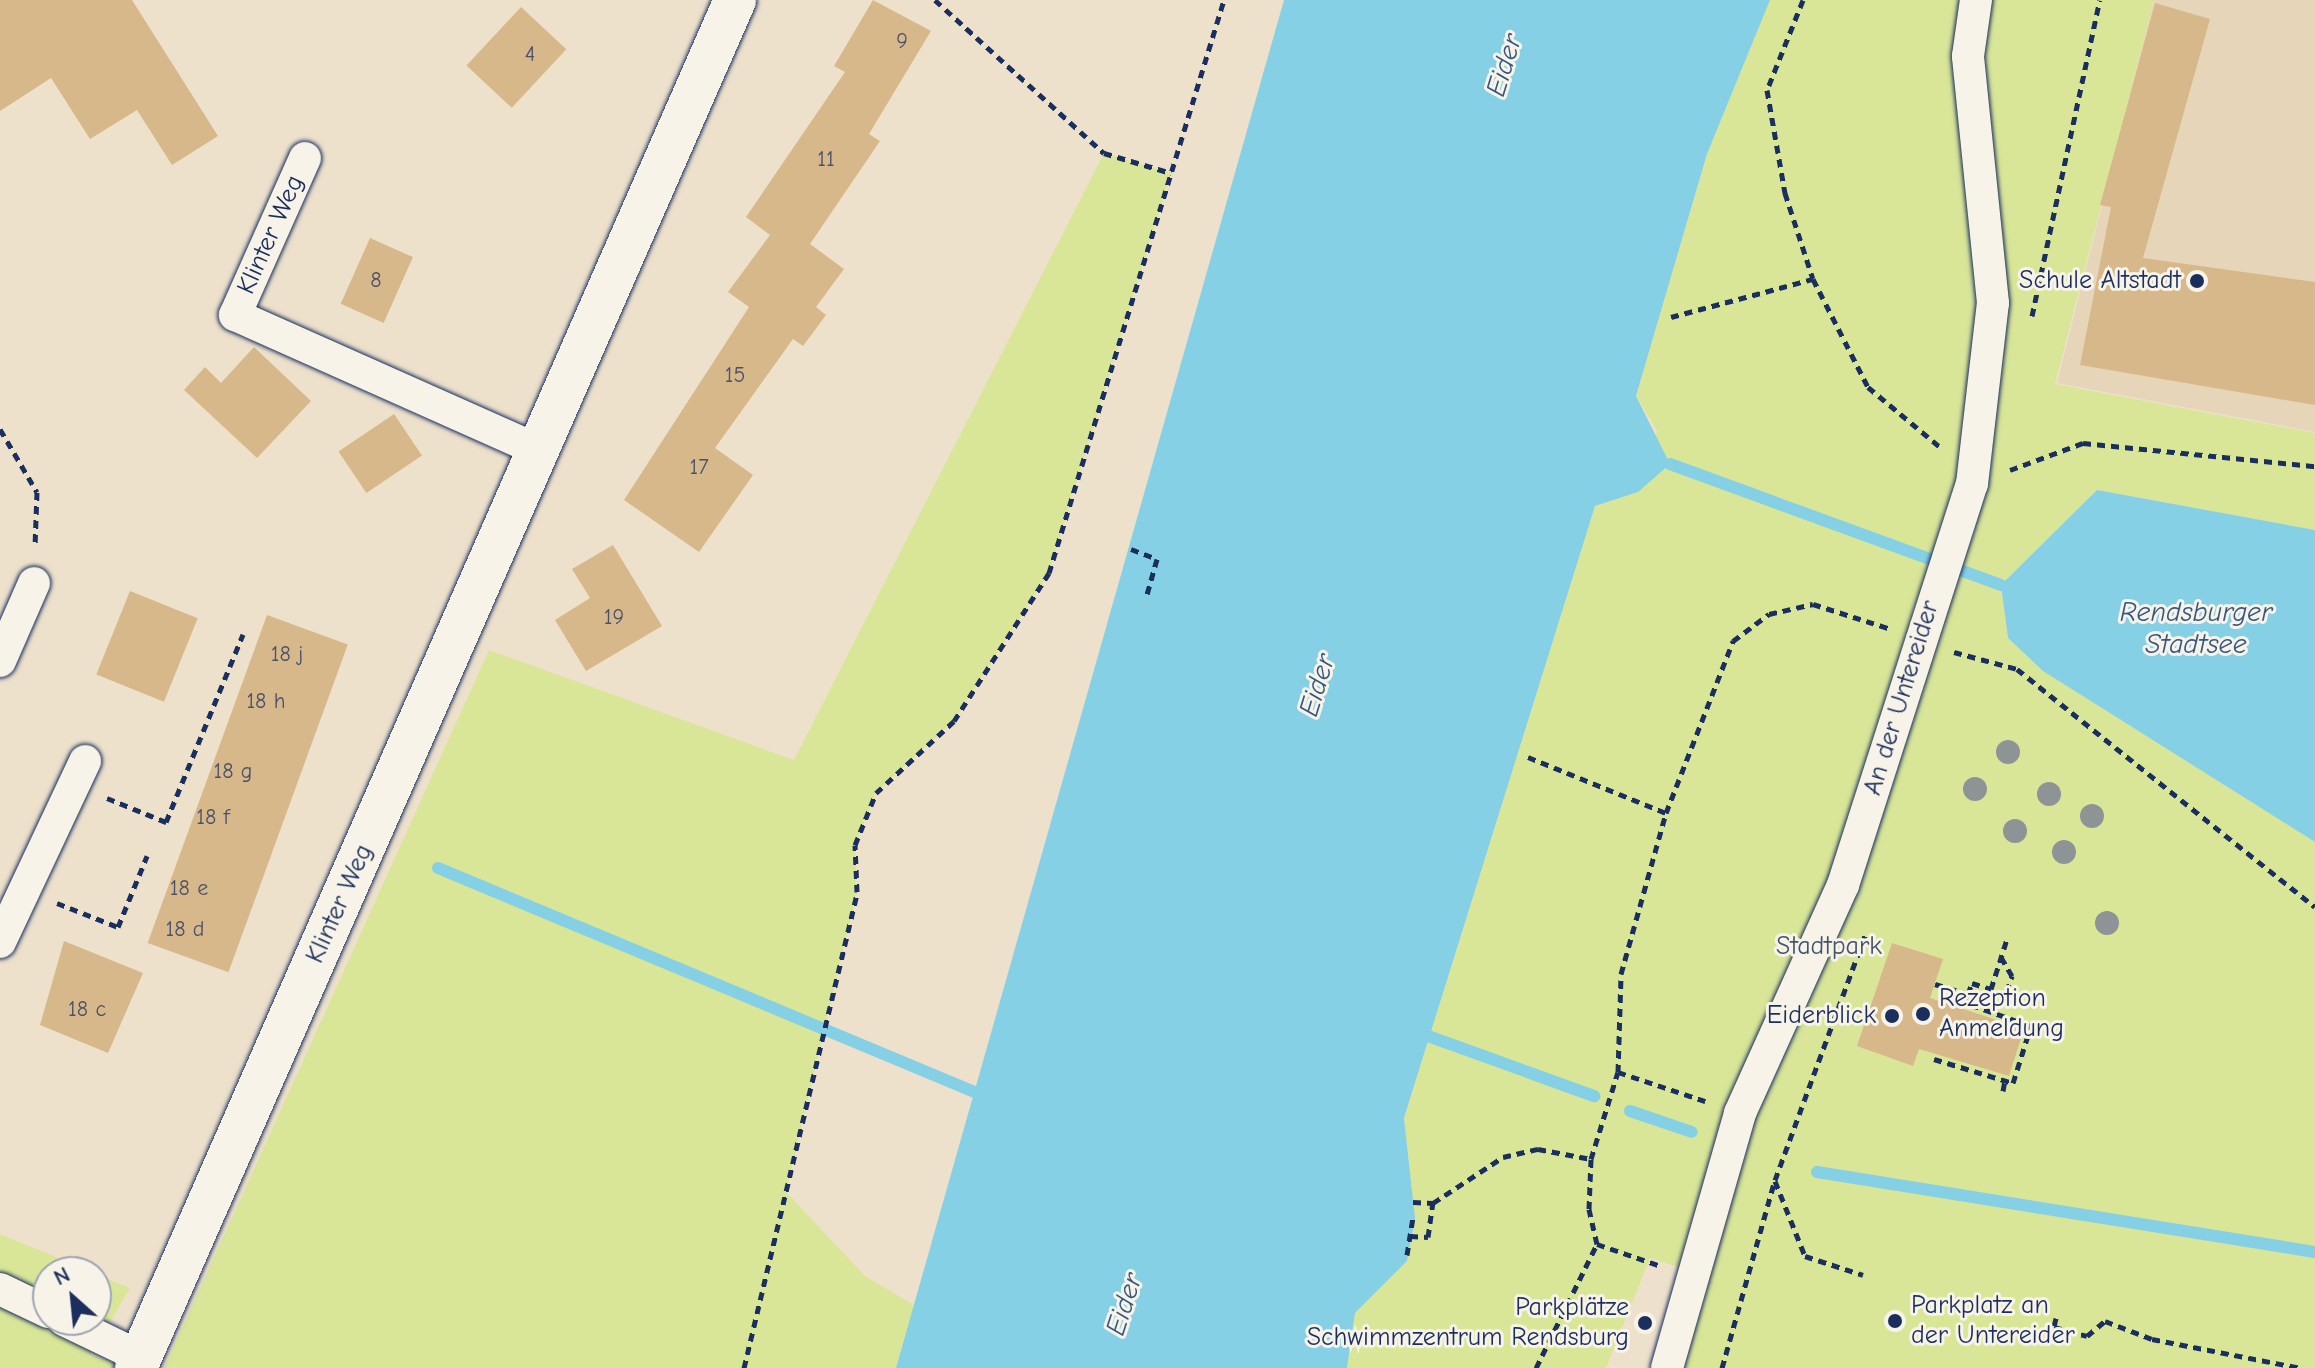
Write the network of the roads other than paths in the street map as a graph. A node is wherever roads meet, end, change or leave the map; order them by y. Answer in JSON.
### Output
{"nodes":[{"id":1,"x":735,"y":0,"type":"edge"},
{"id":2,"x":1976,"y":0,"type":"edge"},
{"id":3,"x":305,"y":158,"type":"dead end"},
{"id":4,"x":538,"y":450,"type":"junction"},
{"id":5,"x":34,"y":583,"type":"road end"},
{"id":6,"x":0,"y":661,"type":"edge"},
{"id":7,"x":80,"y":773,"type":"road end"},
{"id":8,"x":0,"y":942,"type":"edge"},
{"id":9,"x":0,"y":1289,"type":"edge"},
{"id":10,"x":32,"y":1304,"type":"edge"},
{"id":11,"x":92,"y":1336,"type":"edge"},
{"id":12,"x":139,"y":1363,"type":"edge"},
{"id":13,"x":1667,"y":1368,"type":"edge"}],
"edges":[{"from":1,"to":4,"type":"street","name":"Klinter Weg"},
{"from":2,"to":13,"type":"street","name":"An der Untereider"},
{"from":3,"to":4,"type":"street","name":"Klinter Weg"},
{"from":4,"to":12,"type":"street","name":"Klinter Weg"},
{"from":5,"to":6,"type":"street"},
{"from":7,"to":8,"type":"street"},
{"from":9,"to":10,"type":"street"},
{"from":11,"to":12,"type":"street","name":"Klinter Weg"}]}
